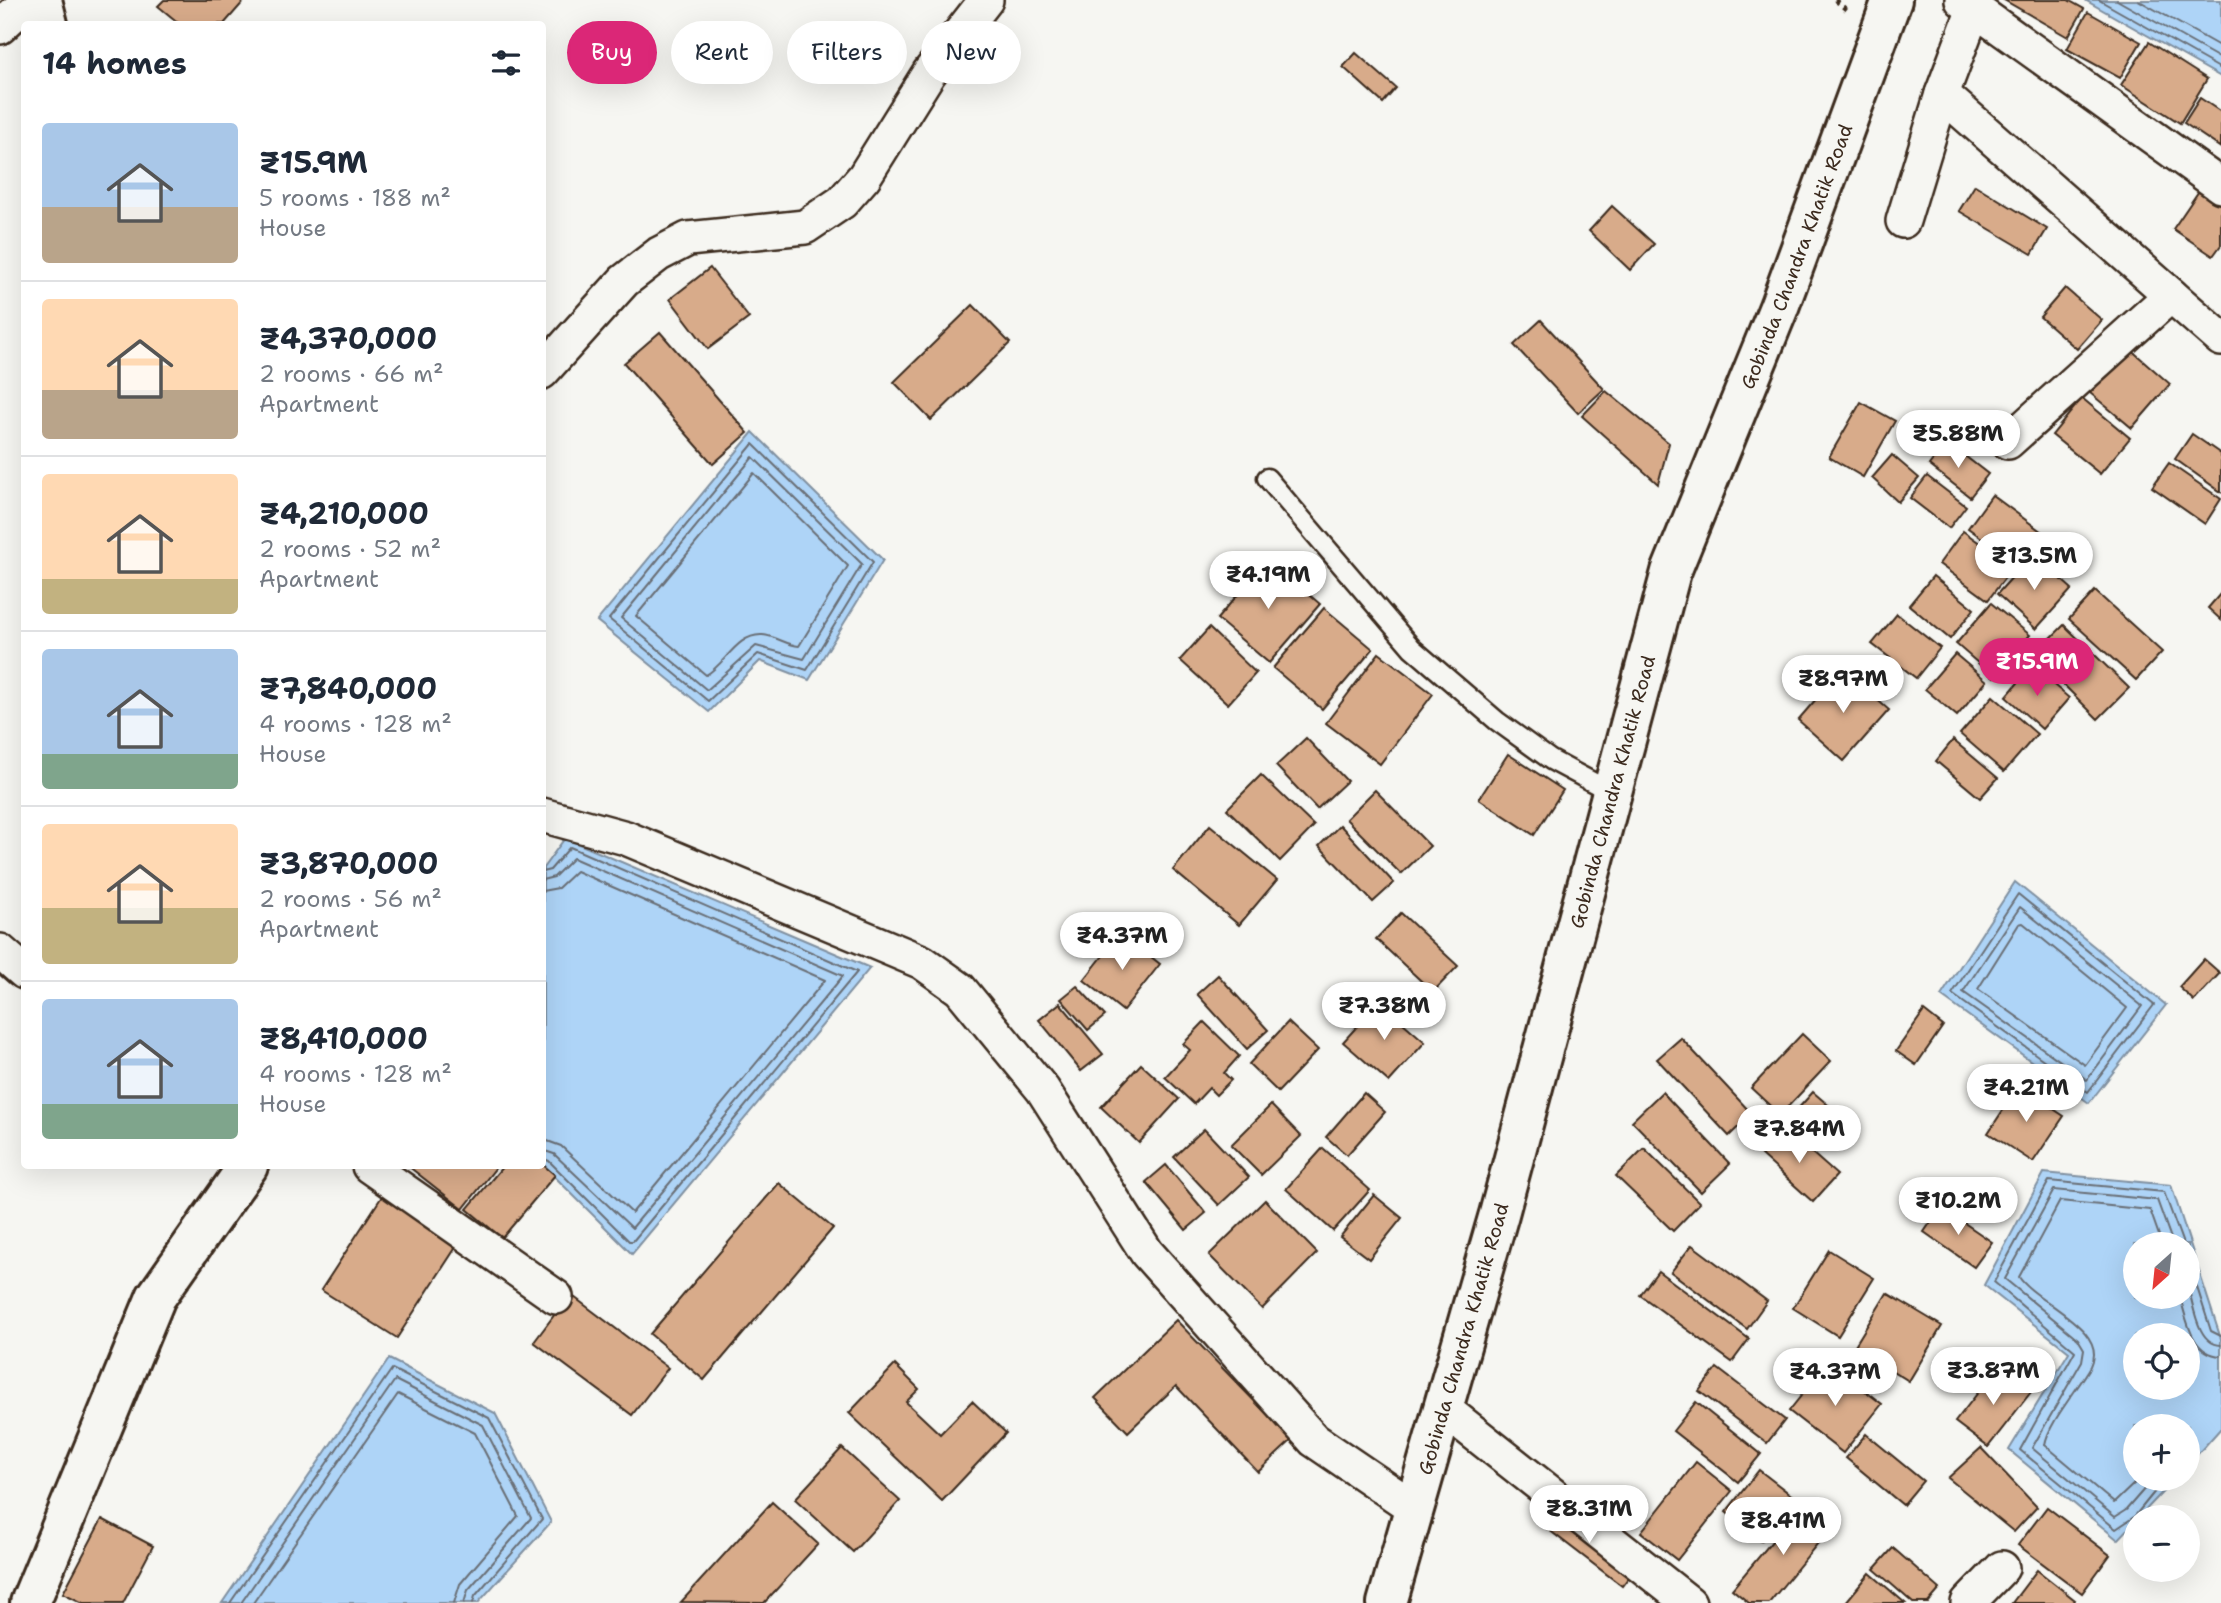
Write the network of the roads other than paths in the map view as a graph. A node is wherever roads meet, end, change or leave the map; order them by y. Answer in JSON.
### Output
{"nodes":[{"id":1,"x":29,"y":0,"type":"edge"},
{"id":2,"x":42,"y":0,"type":"edge"},
{"id":3,"x":986,"y":0,"type":"edge"},
{"id":4,"x":1892,"y":0,"type":"edge"},
{"id":5,"x":1968,"y":4,"type":"edge"},
{"id":6,"x":47,"y":21,"type":"edge"},
{"id":7,"x":0,"y":27,"type":"edge"},
{"id":8,"x":1942,"y":94,"type":"junction"},
{"id":9,"x":2221,"y":186,"type":"edge"},
{"id":10,"x":1903,"y":221,"type":"dead end"},
{"id":11,"x":2171,"y":295,"type":"junction"},
{"id":12,"x":2221,"y":339,"type":"edge"},
{"id":13,"x":546,"y":368,"type":"edge"},
{"id":14,"x":2008,"y":442,"type":"dead end"},
{"id":15,"x":1268,"y":478,"type":"dead end"},
{"id":16,"x":1611,"y":792,"type":"junction"},
{"id":17,"x":546,"y":816,"type":"edge"},
{"id":18,"x":0,"y":951,"type":"edge"},
{"id":19,"x":21,"y":969,"type":"edge"},
{"id":20,"x":246,"y":1169,"type":"edge"},
{"id":21,"x":373,"y":1169,"type":"edge"},
{"id":22,"x":556,"y":1297,"type":"dead end"},
{"id":23,"x":1444,"y":1409,"type":"junction"},
{"id":24,"x":1414,"y":1508,"type":"junction"},
{"id":25,"x":2002,"y":1568,"type":"dead end"},
{"id":26,"x":30,"y":1603,"type":"edge"},
{"id":27,"x":1387,"y":1603,"type":"edge"},
{"id":28,"x":1689,"y":1603,"type":"edge"},
{"id":29,"x":1968,"y":1603,"type":"edge"}],
"edges":[{"from":1,"to":7,"type":"street"},
{"from":2,"to":6,"type":"main road"},
{"from":3,"to":13,"type":"street"},
{"from":4,"to":16,"type":"main road","name":"Gobinda Chandra Khatik Road"},
{"from":5,"to":8,"type":"street"},
{"from":5,"to":9,"type":"street"},
{"from":8,"to":10,"type":"street"},
{"from":8,"to":11,"type":"street"},
{"from":11,"to":12,"type":"street"},
{"from":11,"to":14,"type":"street"},
{"from":15,"to":16,"type":"lane"},
{"from":16,"to":23,"type":"main road","name":"Gobinda Chandra Khatik Road"},
{"from":17,"to":24,"type":"street"},
{"from":18,"to":19,"type":"street"},
{"from":20,"to":26,"type":"main road"},
{"from":21,"to":22,"type":"street"},
{"from":23,"to":24,"type":"main road","name":"Gobinda Chandra Khatik Road"},
{"from":23,"to":28,"type":"street"},
{"from":24,"to":27,"type":"main road","name":"Gobinda Chandra Khatik Road"},
{"from":25,"to":29,"type":"street"}]}
